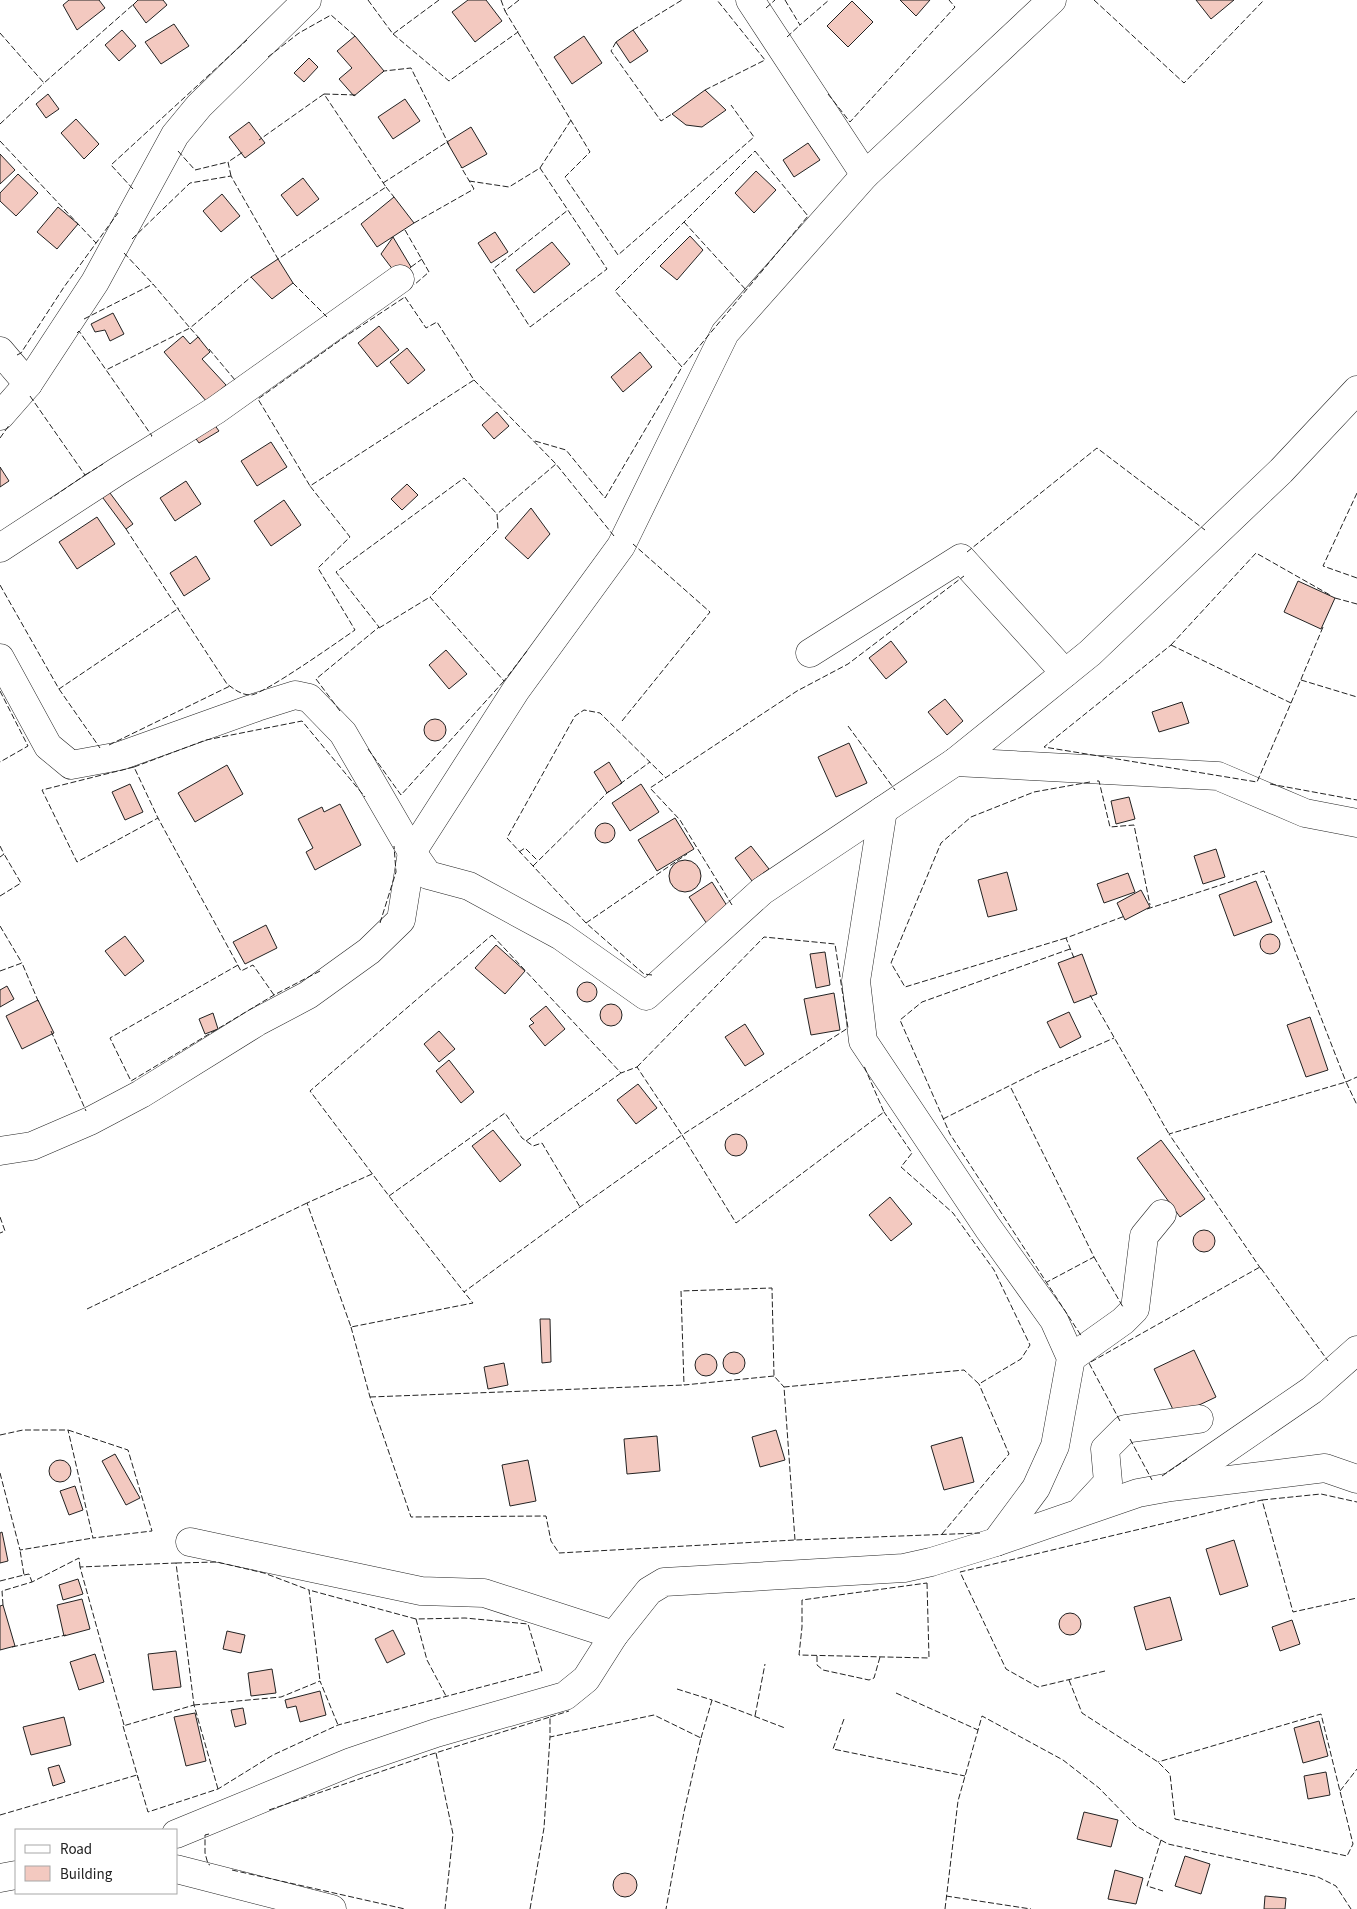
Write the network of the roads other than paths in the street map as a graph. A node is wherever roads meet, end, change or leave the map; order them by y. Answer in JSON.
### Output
{"nodes":[{"id":1,"x":307,"y":0,"type":"edge"},
{"id":2,"x":750,"y":0,"type":"edge"},
{"id":3,"x":1052,"y":0,"type":"edge"},
{"id":4,"x":865,"y":175,"type":"junction"},
{"id":5,"x":400,"y":278,"type":"dead end"},
{"id":6,"x":0,"y":350,"type":"edge"},
{"id":7,"x":28,"y":384,"type":"junction"},
{"id":8,"x":1357,"y":390,"type":"edge"},
{"id":9,"x":0,"y":416,"type":"edge"},
{"id":10,"x":0,"y":548,"type":"edge"},
{"id":11,"x":810,"y":653,"type":"dead end"},
{"id":12,"x":0,"y":658,"type":"edge"},
{"id":13,"x":1065,"y":674,"type":"junction"},
{"id":14,"x":955,"y":762,"type":"junction"},
{"id":15,"x":883,"y":810,"type":"junction"},
{"id":16,"x":1357,"y":823,"type":"edge"},
{"id":17,"x":412,"y":852,"type":"junction"},
{"id":18,"x":0,"y":1151,"type":"edge"},
{"id":19,"x":1162,"y":1214,"type":"dead end"},
{"id":20,"x":1357,"y":1350,"type":"edge"},
{"id":21,"x":1070,"y":1358,"type":"junction"},
{"id":22,"x":1198,"y":1419,"type":"dead end"},
{"id":23,"x":1357,"y":1479,"type":"edge"},
{"id":24,"x":1171,"y":1487,"type":"junction"},
{"id":25,"x":1080,"y":1512,"type":"junction"},
{"id":26,"x":190,"y":1542,"type":"dead end"},
{"id":27,"x":996,"y":1542,"type":"junction"},
{"id":28,"x":614,"y":1635,"type":"junction"},
{"id":29,"x":178,"y":1833,"type":"edge"},
{"id":30,"x":178,"y":1870,"type":"edge"},
{"id":31,"x":15,"y":1875,"type":"edge"},
{"id":32,"x":0,"y":1878,"type":"edge"},
{"id":33,"x":278,"y":1903,"type":"edge"},
{"id":34,"x":332,"y":1909,"type":"edge"}],
"edges":[{"from":1,"to":7,"type":"street"},
{"from":2,"to":4,"type":"street"},
{"from":3,"to":4,"type":"street"},
{"from":4,"to":17,"type":"street"},
{"from":5,"to":10,"type":"street"},
{"from":6,"to":7,"type":"street"},
{"from":7,"to":9,"type":"street"},
{"from":8,"to":13,"type":"street"},
{"from":11,"to":13,"type":"street"},
{"from":12,"to":17,"type":"street"},
{"from":13,"to":14,"type":"street"},
{"from":14,"to":15,"type":"street"},
{"from":14,"to":16,"type":"street"},
{"from":15,"to":17,"type":"street"},
{"from":15,"to":21,"type":"street"},
{"from":17,"to":18,"type":"street"},
{"from":19,"to":21,"type":"street"},
{"from":20,"to":24,"type":"street"},
{"from":21,"to":27,"type":"street"},
{"from":22,"to":25,"type":"street"},
{"from":23,"to":24,"type":"street"},
{"from":24,"to":25,"type":"street"},
{"from":25,"to":27,"type":"street"},
{"from":26,"to":28,"type":"street"},
{"from":27,"to":28,"type":"street"},
{"from":28,"to":29,"type":"street"},
{"from":30,"to":33,"type":"street"},
{"from":31,"to":32,"type":"street"},
{"from":33,"to":34,"type":"street"}]}
